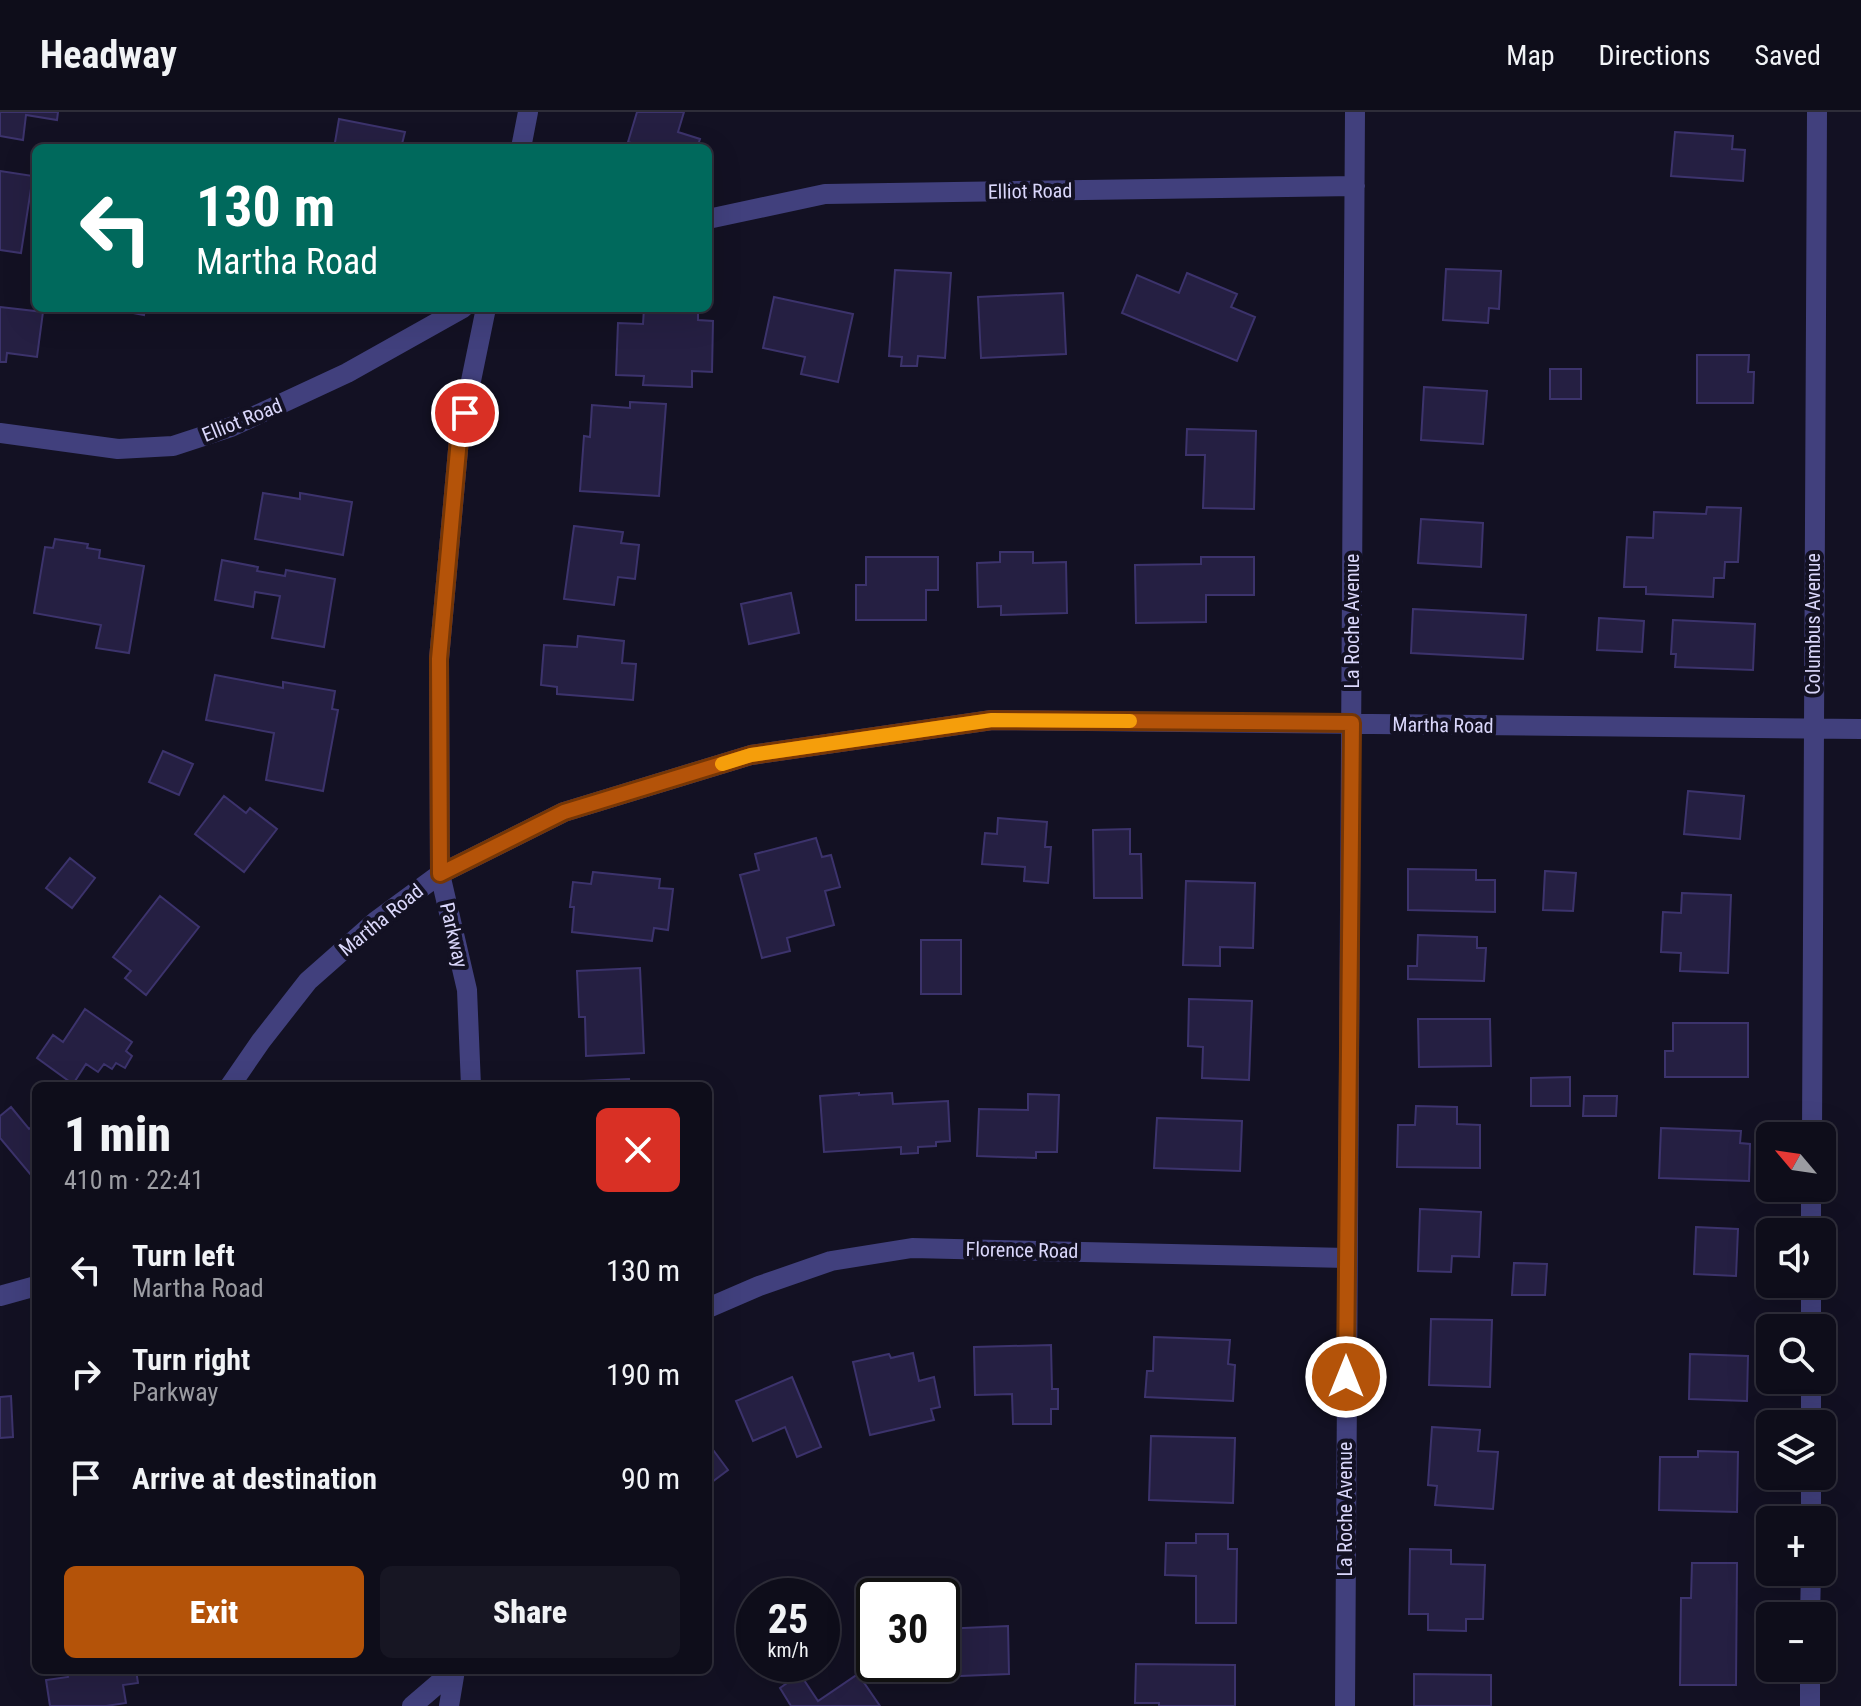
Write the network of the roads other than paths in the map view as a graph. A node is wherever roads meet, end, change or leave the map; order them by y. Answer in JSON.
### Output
{"nodes":[{"id":1,"x":528,"y":112,"type":"edge"},
{"id":2,"x":1355,"y":112,"type":"edge"},
{"id":3,"x":1817,"y":112,"type":"edge"},
{"id":4,"x":522,"y":144,"type":"edge"},
{"id":5,"x":1355,"y":186,"type":"junction"},
{"id":6,"x":712,"y":218,"type":"edge"},
{"id":7,"x":456,"y":312,"type":"edge"},
{"id":8,"x":485,"y":312,"type":"edge"},
{"id":9,"x":0,"y":433,"type":"edge"},
{"id":10,"x":1352,"y":723,"type":"junction"},
{"id":11,"x":1861,"y":729,"type":"edge"},
{"id":12,"x":1813,"y":730,"type":"junction"},
{"id":13,"x":440,"y":874,"type":"junction"},
{"id":14,"x":233,"y":1082,"type":"edge"},
{"id":15,"x":471,"y":1082,"type":"edge"},
{"id":16,"x":1812,"y":1122,"type":"edge"},
{"id":17,"x":1347,"y":1258,"type":"junction"},
{"id":18,"x":32,"y":1287,"type":"edge"},
{"id":19,"x":0,"y":1296,"type":"edge"},
{"id":20,"x":712,"y":1306,"type":"edge"},
{"id":21,"x":449,"y":1674,"type":"edge"},
{"id":22,"x":453,"y":1674,"type":"edge"},
{"id":23,"x":1810,"y":1682,"type":"edge"},
{"id":24,"x":412,"y":1706,"type":"edge"},
{"id":25,"x":449,"y":1706,"type":"edge"},
{"id":26,"x":1345,"y":1706,"type":"edge"},
{"id":27,"x":1810,"y":1706,"type":"edge"}],
"edges":[{"from":1,"to":4,"type":"street"},
{"from":2,"to":5,"type":"street","name":"La Roche Avenue"},
{"from":3,"to":12,"type":"street","name":"Columbus Avenue"},
{"from":5,"to":6,"type":"street","name":"Elliot Road"},
{"from":5,"to":10,"type":"street","name":"La Roche Avenue"},
{"from":7,"to":9,"type":"street","name":"Elliot Road"},
{"from":8,"to":13,"type":"street","name":"Parkway"},
{"from":10,"to":12,"type":"street","name":"Martha Road"},
{"from":10,"to":13,"type":"street","name":"Martha Road"},
{"from":10,"to":17,"type":"street","name":"La Roche Avenue"},
{"from":11,"to":12,"type":"street","name":"Martha Road"},
{"from":12,"to":16,"type":"street","name":"Columbus Avenue"},
{"from":13,"to":14,"type":"street","name":"Martha Road"},
{"from":13,"to":15,"type":"street","name":"Parkway"},
{"from":17,"to":20,"type":"street","name":"Florence Road"},
{"from":17,"to":26,"type":"street","name":"La Roche Avenue"},
{"from":18,"to":19,"type":"street"},
{"from":21,"to":24,"type":"street"},
{"from":22,"to":25,"type":"street"},
{"from":23,"to":27,"type":"street"}]}
